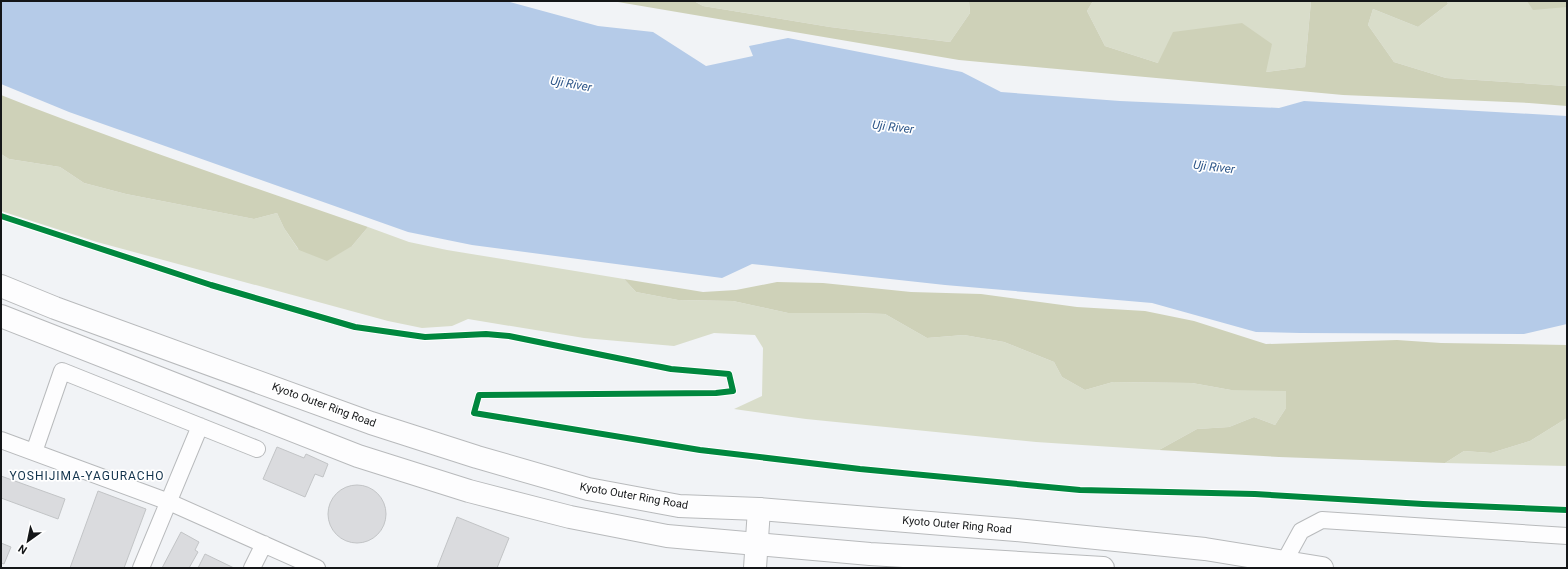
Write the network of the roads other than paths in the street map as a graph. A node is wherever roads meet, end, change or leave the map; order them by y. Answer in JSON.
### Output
{"nodes":[{"id":1,"x":1,"y":286,"type":"edge"},
{"id":2,"x":1,"y":316,"type":"edge"},
{"id":3,"x":200,"y":426,"type":"junction"},
{"id":4,"x":1,"y":440,"type":"edge"},
{"id":5,"x":257,"y":449,"type":"dead end"},
{"id":6,"x":34,"y":452,"type":"junction"},
{"id":7,"x":169,"y":502,"type":"junction"},
{"id":8,"x":760,"y":509,"type":"junction"},
{"id":9,"x":1567,"y":536,"type":"edge"},
{"id":10,"x":264,"y":544,"type":"junction"},
{"id":11,"x":757,"y":544,"type":"junction"},
{"id":12,"x":1284,"y":562,"type":"junction"},
{"id":13,"x":1020,"y":566,"type":"edge"},
{"id":14,"x":142,"y":568,"type":"edge"},
{"id":15,"x":252,"y":568,"type":"edge"},
{"id":16,"x":317,"y":568,"type":"edge"},
{"id":17,"x":755,"y":568,"type":"edge"},
{"id":18,"x":1103,"y":568,"type":"edge"},
{"id":19,"x":1322,"y":568,"type":"edge"}],
"edges":[{"from":1,"to":8,"type":"main road","name":"Kyoto Outer Ring Road"},
{"from":2,"to":11,"type":"main road"},
{"from":3,"to":5,"type":"lane"},
{"from":3,"to":6,"type":"lane"},
{"from":3,"to":7,"type":"lane"},
{"from":4,"to":6,"type":"lane"},
{"from":6,"to":7,"type":"lane"},
{"from":7,"to":10,"type":"lane"},
{"from":7,"to":14,"type":"lane"},
{"from":8,"to":11,"type":"main road"},
{"from":8,"to":12,"type":"main road","name":"Kyoto Outer Ring Road"},
{"from":9,"to":12,"type":"lane"},
{"from":10,"to":15,"type":"lane"},
{"from":10,"to":16,"type":"lane"},
{"from":11,"to":13,"type":"main road"},
{"from":11,"to":17,"type":"main road"},
{"from":12,"to":19,"type":"main road","name":"Kyoto Outer Ring Road"},
{"from":13,"to":18,"type":"main road"}]}
